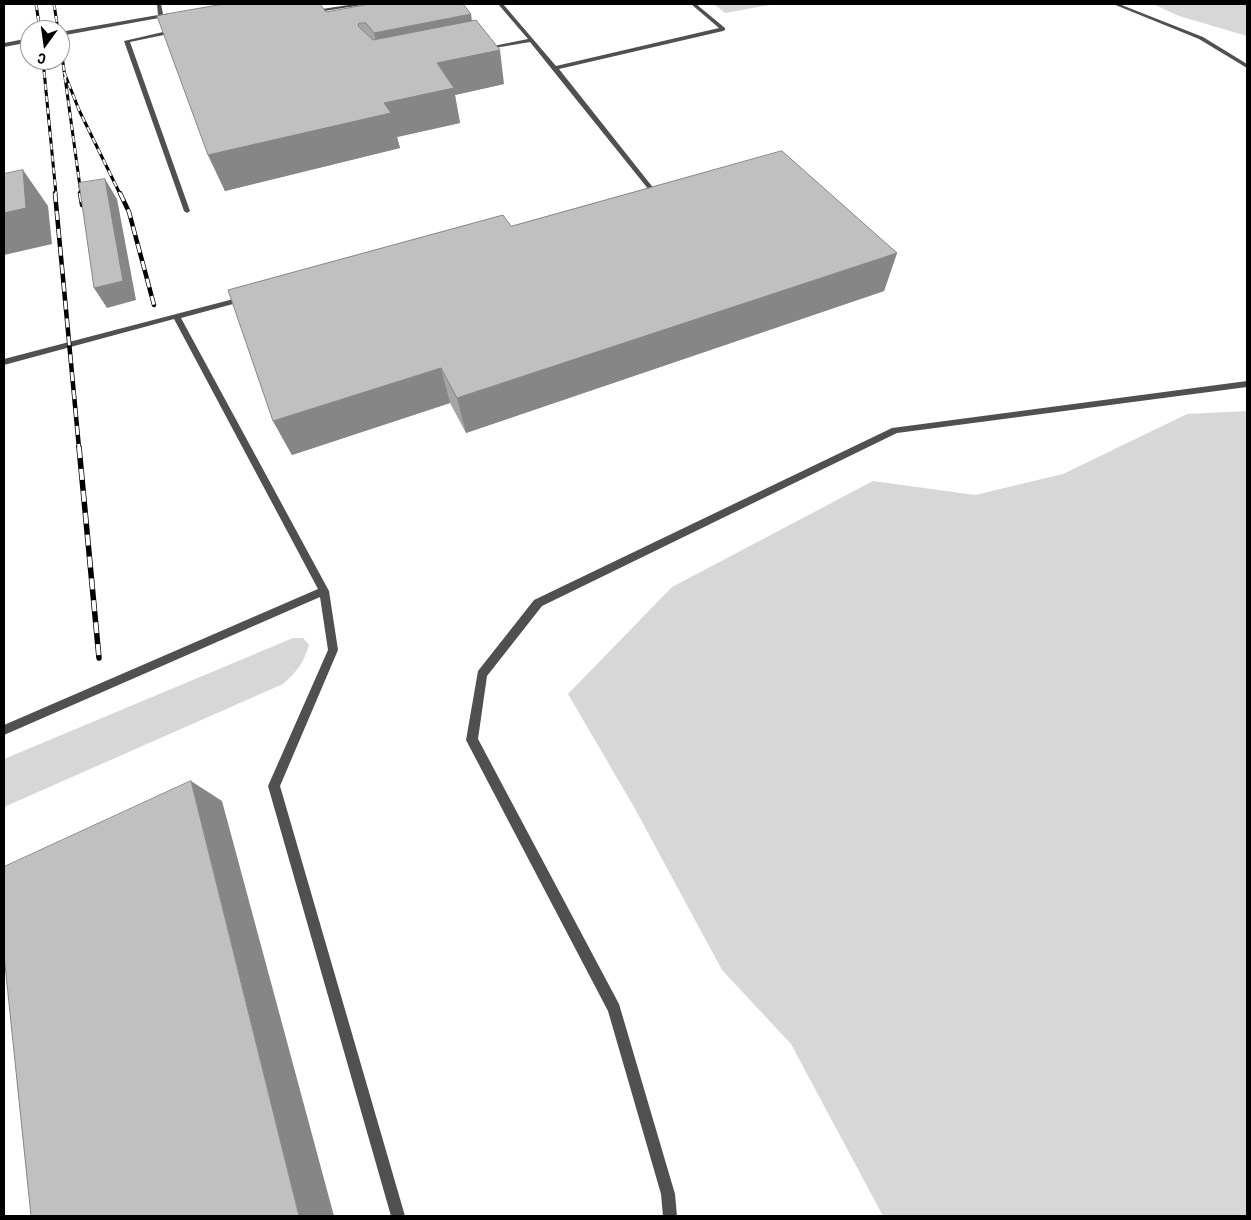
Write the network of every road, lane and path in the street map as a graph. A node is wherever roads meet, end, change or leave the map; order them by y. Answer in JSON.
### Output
{"nodes":[{"id":1,"x":159,"y":4,"type":"edge"},
{"id":2,"x":365,"y":4,"type":"edge"},
{"id":3,"x":501,"y":4,"type":"edge"},
{"id":4,"x":694,"y":4,"type":"edge"},
{"id":5,"x":1115,"y":4,"type":"edge"},
{"id":6,"x":304,"y":12,"type":"edge"},
{"id":7,"x":171,"y":14,"type":"edge"},
{"id":8,"x":161,"y":16,"type":"junction"},
{"id":9,"x":184,"y":30,"type":"edge"},
{"id":10,"x":70,"y":32,"type":"edge"},
{"id":11,"x":531,"y":40,"type":"junction"},
{"id":12,"x":20,"y":42,"type":"edge"},
{"id":13,"x":4,"y":45,"type":"edge"},
{"id":14,"x":475,"y":52,"type":"edge"},
{"id":15,"x":1247,"y":66,"type":"edge"},
{"id":16,"x":555,"y":68,"type":"junction"},
{"id":17,"x":634,"y":196,"type":"edge"},
{"id":18,"x":187,"y":211,"type":"dead end"},
{"id":19,"x":253,"y":296,"type":"edge"},
{"id":20,"x":176,"y":316,"type":"junction"},
{"id":21,"x":4,"y":362,"type":"edge"},
{"id":22,"x":1247,"y":384,"type":"edge"},
{"id":23,"x":324,"y":591,"type":"junction"},
{"id":24,"x":4,"y":730,"type":"edge"},
{"id":25,"x":398,"y":1216,"type":"edge"},
{"id":26,"x":670,"y":1216,"type":"edge"}],
"edges":[{"from":1,"to":8,"type":"street"},
{"from":2,"to":6,"type":"street"},
{"from":3,"to":11,"type":"street"},
{"from":4,"to":16,"type":"street"},
{"from":5,"to":15,"type":"street"},
{"from":7,"to":8,"type":"street"},
{"from":8,"to":10,"type":"street"},
{"from":9,"to":18,"type":"street"},
{"from":11,"to":14,"type":"street"},
{"from":11,"to":16,"type":"street"},
{"from":12,"to":13,"type":"street"},
{"from":16,"to":17,"type":"street"},
{"from":19,"to":20,"type":"street"},
{"from":20,"to":21,"type":"street"},
{"from":20,"to":23,"type":"street"},
{"from":22,"to":26,"type":"street"},
{"from":23,"to":24,"type":"street"},
{"from":23,"to":25,"type":"street"}]}
